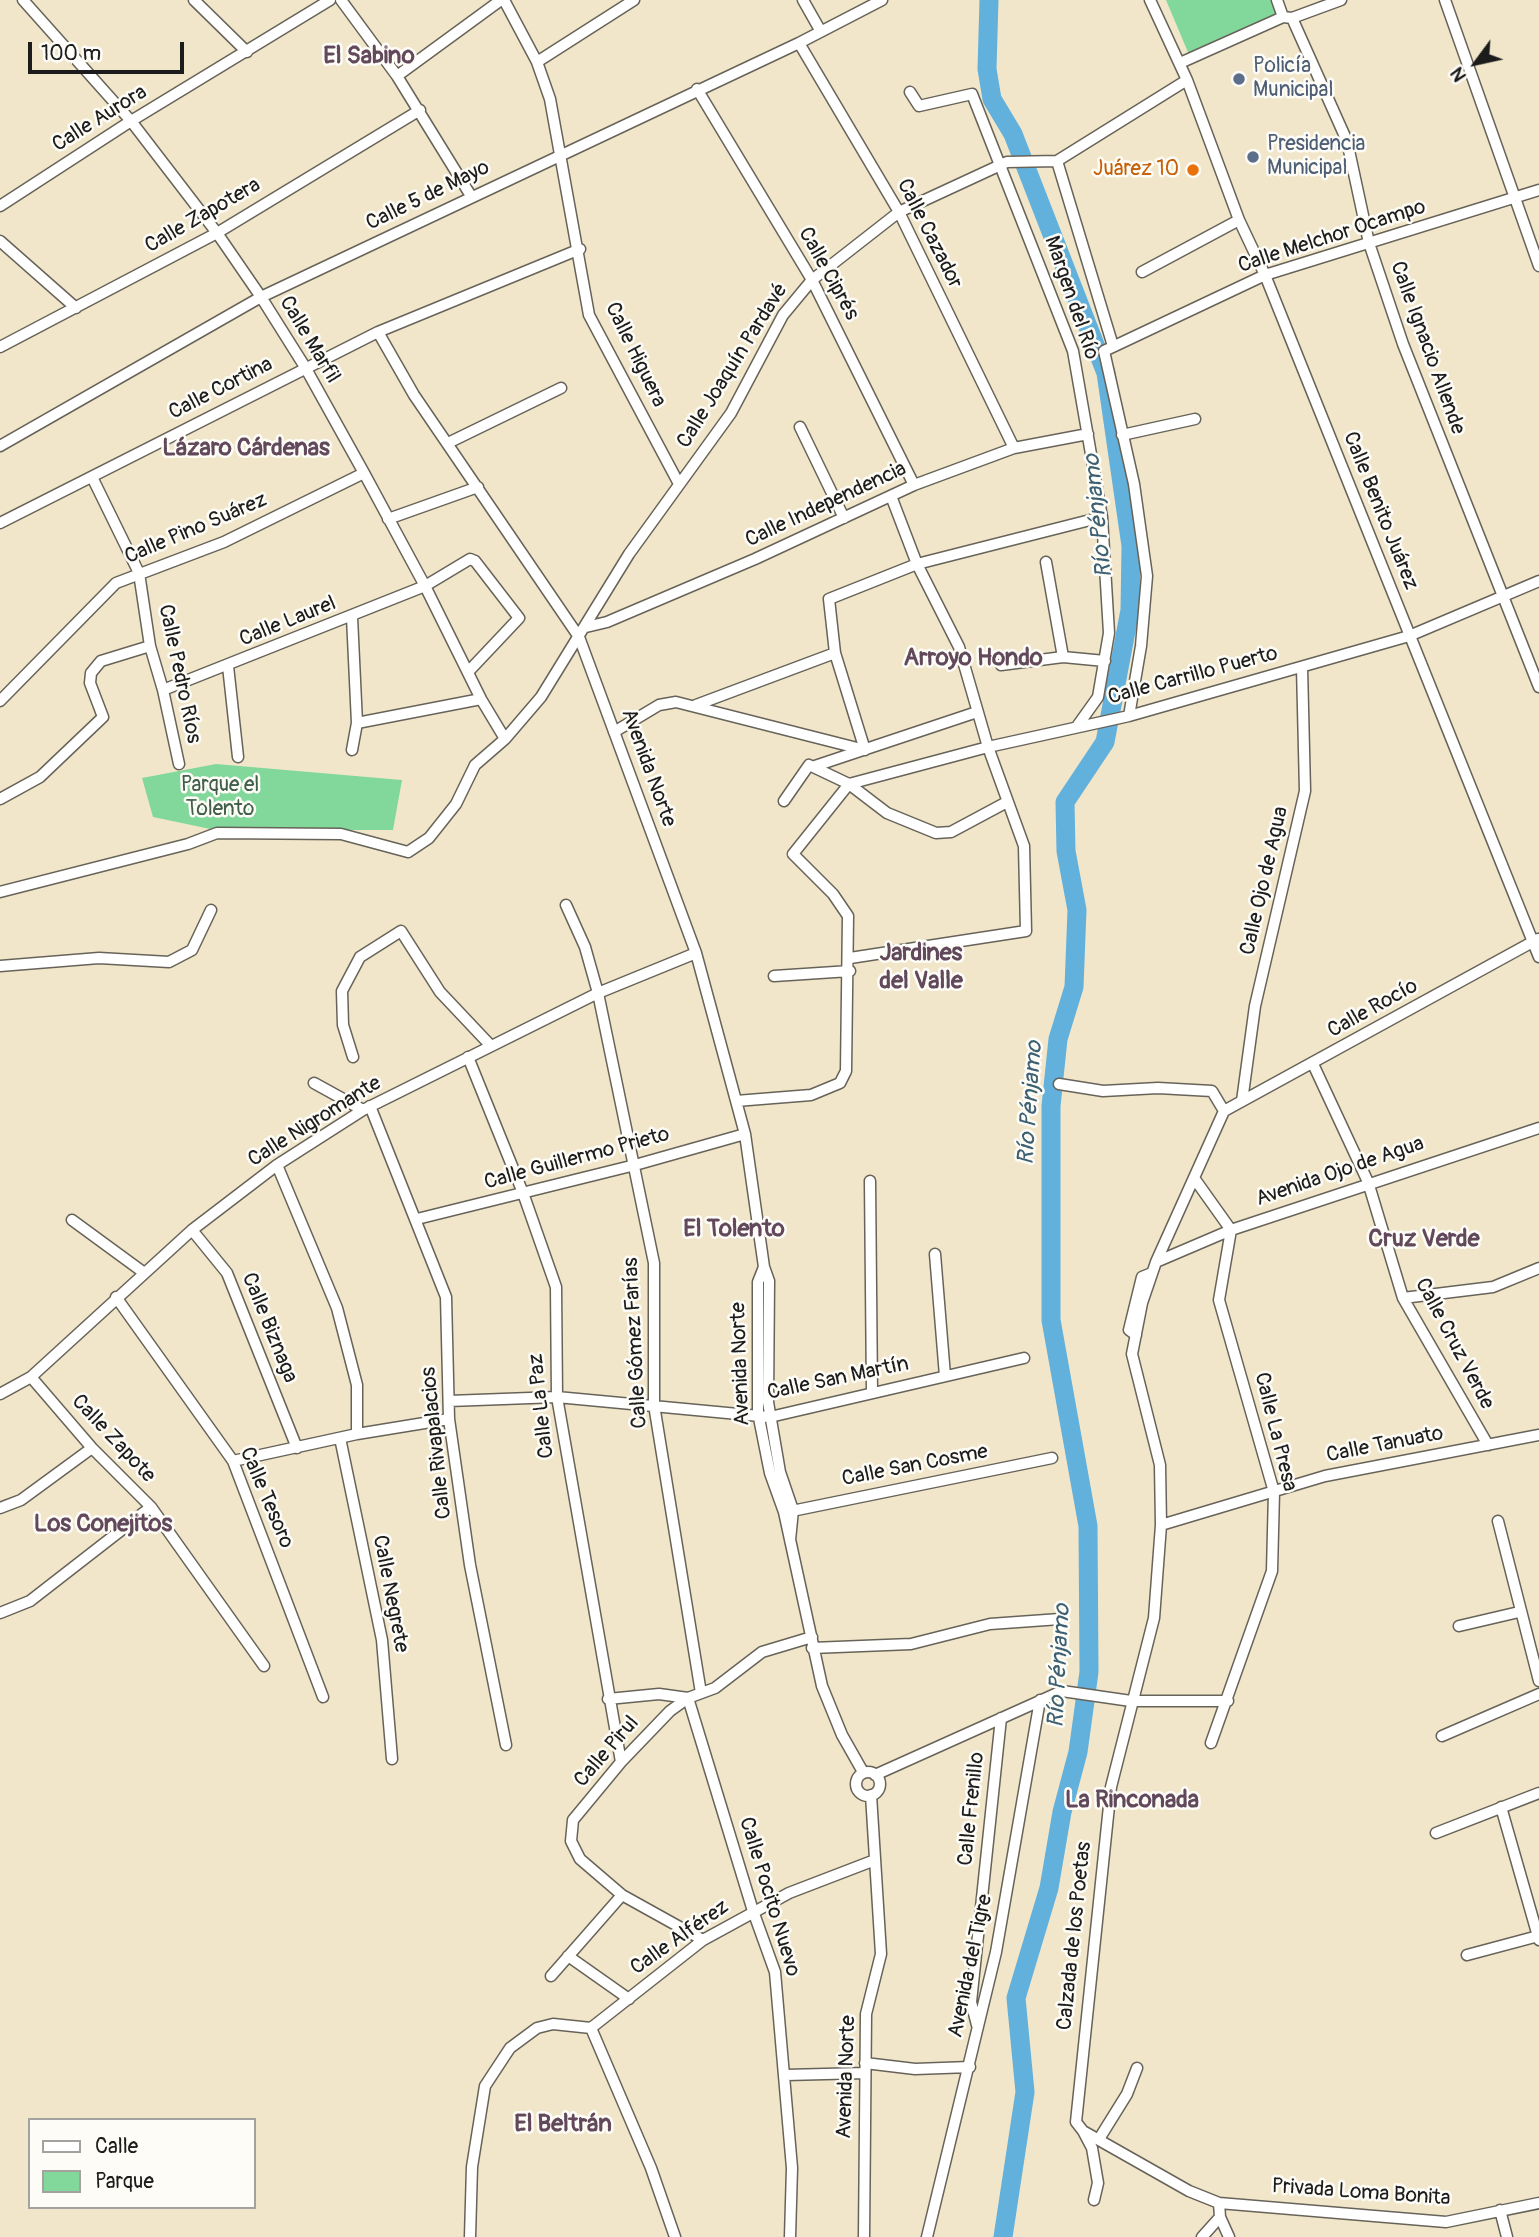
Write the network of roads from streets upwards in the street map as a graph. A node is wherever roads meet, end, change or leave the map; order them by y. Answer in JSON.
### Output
{"nodes":[{"id":1,"x":23,"y":0,"type":"edge"},
{"id":2,"x":194,"y":0,"type":"edge"},
{"id":3,"x":330,"y":0,"type":"edge"},
{"id":4,"x":341,"y":0,"type":"edge"},
{"id":5,"x":503,"y":0,"type":"edge"},
{"id":6,"x":634,"y":0,"type":"edge"},
{"id":7,"x":803,"y":0,"type":"edge"},
{"id":8,"x":882,"y":0,"type":"edge"},
{"id":9,"x":1150,"y":0,"type":"edge"},
{"id":10,"x":1277,"y":0,"type":"edge"},
{"id":11,"x":1341,"y":0,"type":"edge"},
{"id":12,"x":1445,"y":0,"type":"edge"},
{"id":13,"x":1288,"y":18,"type":"junction"},
{"id":14,"x":820,"y":30,"type":"junction"},
{"id":15,"x":799,"y":43,"type":"junction"},
{"id":16,"x":247,"y":52,"type":"junction"},
{"id":17,"x":537,"y":62,"type":"junction"},
{"id":18,"x":1180,"y":63,"type":"junction"},
{"id":19,"x":397,"y":76,"type":"junction"},
{"id":20,"x":1187,"y":80,"type":"junction"},
{"id":21,"x":697,"y":89,"type":"junction"},
{"id":22,"x":910,"y":92,"type":"dead end"},
{"id":23,"x":420,"y":110,"type":"junction"},
{"id":24,"x":131,"y":121,"type":"junction"},
{"id":25,"x":559,"y":155,"type":"junction"},
{"id":26,"x":1057,"y":161,"type":"junction"},
{"id":27,"x":1004,"y":163,"type":"junction"},
{"id":28,"x":1539,"y":190,"type":"edge"},
{"id":29,"x":471,"y":196,"type":"junction"},
{"id":30,"x":1514,"y":198,"type":"junction"},
{"id":31,"x":0,"y":206,"type":"edge"},
{"id":32,"x":898,"y":212,"type":"junction"},
{"id":33,"x":1239,"y":220,"type":"junction"},
{"id":34,"x":217,"y":233,"type":"junction"},
{"id":35,"x":0,"y":241,"type":"edge"},
{"id":36,"x":1369,"y":243,"type":"junction"},
{"id":37,"x":580,"y":248,"type":"junction"},
{"id":38,"x":1539,"y":266,"type":"edge"},
{"id":39,"x":1142,"y":272,"type":"dead end"},
{"id":40,"x":1265,"y":275,"type":"junction"},
{"id":41,"x":812,"y":280,"type":"junction"},
{"id":42,"x":261,"y":297,"type":"junction"},
{"id":43,"x":76,"y":308,"type":"junction"},
{"id":44,"x":378,"y":332,"type":"junction"},
{"id":45,"x":0,"y":347,"type":"edge"},
{"id":46,"x":1109,"y":349,"type":"junction"},
{"id":47,"x":305,"y":367,"type":"junction"},
{"id":48,"x":561,"y":388,"type":"dead end"},
{"id":49,"x":1195,"y":419,"type":"dead end"},
{"id":50,"x":800,"y":427,"type":"dead end"},
{"id":51,"x":1087,"y":434,"type":"junction"},
{"id":52,"x":1122,"y":435,"type":"junction"},
{"id":53,"x":448,"y":443,"type":"junction"},
{"id":54,"x":0,"y":446,"type":"edge"},
{"id":55,"x":1014,"y":448,"type":"junction"},
{"id":56,"x":364,"y":473,"type":"junction"},
{"id":57,"x":92,"y":477,"type":"junction"},
{"id":58,"x":680,"y":484,"type":"junction"},
{"id":59,"x":914,"y":485,"type":"junction"},
{"id":60,"x":478,"y":487,"type":"junction"},
{"id":61,"x":891,"y":496,"type":"junction"},
{"id":62,"x":1102,"y":517,"type":"junction"},
{"id":63,"x":844,"y":518,"type":"junction"},
{"id":64,"x":388,"y":519,"type":"junction"},
{"id":65,"x":0,"y":523,"type":"edge"},
{"id":66,"x":1046,"y":562,"type":"dead end"},
{"id":67,"x":917,"y":564,"type":"junction"},
{"id":68,"x":139,"y":573,"type":"junction"},
{"id":69,"x":1539,"y":581,"type":"edge"},
{"id":70,"x":425,"y":586,"type":"junction"},
{"id":71,"x":1502,"y":597,"type":"junction"},
{"id":72,"x":352,"y":617,"type":"junction"},
{"id":73,"x":586,"y":627,"type":"junction"},
{"id":74,"x":1409,"y":636,"type":"junction"},
{"id":75,"x":579,"y":637,"type":"junction"},
{"id":76,"x":150,"y":646,"type":"junction"},
{"id":77,"x":835,"y":653,"type":"junction"},
{"id":78,"x":1063,"y":657,"type":"junction"},
{"id":79,"x":1105,"y":661,"type":"junction"},
{"id":80,"x":1001,"y":665,"type":"dead end"},
{"id":81,"x":228,"y":666,"type":"junction"},
{"id":82,"x":1302,"y":667,"type":"junction"},
{"id":83,"x":468,"y":673,"type":"junction"},
{"id":84,"x":1539,"y":687,"type":"edge"},
{"id":85,"x":163,"y":690,"type":"junction"},
{"id":86,"x":481,"y":699,"type":"junction"},
{"id":87,"x":0,"y":701,"type":"edge"},
{"id":88,"x":696,"y":705,"type":"junction"},
{"id":89,"x":978,"y":712,"type":"junction"},
{"id":90,"x":1129,"y":716,"type":"junction"},
{"id":91,"x":357,"y":723,"type":"junction"},
{"id":92,"x":1084,"y":724,"type":"junction"},
{"id":93,"x":614,"y":732,"type":"junction"},
{"id":94,"x":505,"y":739,"type":"junction"},
{"id":95,"x":988,"y":747,"type":"junction"},
{"id":96,"x":352,"y":750,"type":"dead end"},
{"id":97,"x":865,"y":750,"type":"junction"},
{"id":98,"x":238,"y":757,"type":"dead end"},
{"id":99,"x":179,"y":764,"type":"dead end"},
{"id":100,"x":812,"y":766,"type":"junction"},
{"id":101,"x":849,"y":784,"type":"junction"},
{"id":102,"x":0,"y":799,"type":"edge"},
{"id":103,"x":784,"y":801,"type":"dead end"},
{"id":104,"x":1007,"y":802,"type":"junction"},
{"id":105,"x":0,"y":892,"type":"edge"},
{"id":106,"x":566,"y":905,"type":"dead end"},
{"id":107,"x":211,"y":911,"type":"dead end"},
{"id":108,"x":1536,"y":940,"type":"edge"},
{"id":109,"x":696,"y":953,"type":"junction"},
{"id":110,"x":1539,"y":957,"type":"edge"},
{"id":111,"x":849,"y":958,"type":"junction"},
{"id":112,"x":0,"y":966,"type":"edge"},
{"id":113,"x":849,"y":971,"type":"junction"},
{"id":114,"x":774,"y":976,"type":"dead end"},
{"id":115,"x":598,"y":993,"type":"junction"},
{"id":116,"x":491,"y":1046,"type":"junction"},
{"id":117,"x":353,"y":1057,"type":"dead end"},
{"id":118,"x":468,"y":1057,"type":"junction"},
{"id":119,"x":1313,"y":1064,"type":"junction"},
{"id":120,"x":314,"y":1083,"type":"dead end"},
{"id":121,"x":1059,"y":1084,"type":"dead end"},
{"id":122,"x":736,"y":1101,"type":"junction"},
{"id":123,"x":1242,"y":1101,"type":"junction"},
{"id":124,"x":366,"y":1108,"type":"junction"},
{"id":125,"x":1224,"y":1111,"type":"junction"},
{"id":126,"x":1539,"y":1128,"type":"edge"},
{"id":127,"x":745,"y":1134,"type":"junction"},
{"id":128,"x":277,"y":1165,"type":"junction"},
{"id":129,"x":635,"y":1165,"type":"junction"},
{"id":130,"x":1194,"y":1178,"type":"junction"},
{"id":131,"x":870,"y":1181,"type":"dead end"},
{"id":132,"x":1368,"y":1182,"type":"junction"},
{"id":133,"x":523,"y":1193,"type":"junction"},
{"id":134,"x":417,"y":1219,"type":"junction"},
{"id":135,"x":72,"y":1220,"type":"dead end"},
{"id":136,"x":192,"y":1230,"type":"junction"},
{"id":137,"x":1231,"y":1230,"type":"junction"},
{"id":138,"x":935,"y":1254,"type":"dead end"},
{"id":139,"x":1156,"y":1262,"type":"junction"},
{"id":140,"x":764,"y":1267,"type":"junction"},
{"id":141,"x":1539,"y":1268,"type":"edge"},
{"id":142,"x":143,"y":1272,"type":"junction"},
{"id":143,"x":116,"y":1297,"type":"junction"},
{"id":144,"x":1403,"y":1298,"type":"junction"},
{"id":145,"x":1024,"y":1358,"type":"dead end"},
{"id":146,"x":946,"y":1376,"type":"junction"},
{"id":147,"x":31,"y":1377,"type":"junction"},
{"id":148,"x":872,"y":1393,"type":"junction"},
{"id":149,"x":0,"y":1394,"type":"edge"},
{"id":150,"x":557,"y":1397,"type":"junction"},
{"id":151,"x":449,"y":1402,"type":"junction"},
{"id":152,"x":654,"y":1405,"type":"junction"},
{"id":153,"x":758,"y":1413,"type":"junction"},
{"id":154,"x":770,"y":1417,"type":"junction"},
{"id":155,"x":449,"y":1419,"type":"junction"},
{"id":156,"x":357,"y":1434,"type":"junction"},
{"id":157,"x":1539,"y":1435,"type":"edge"},
{"id":158,"x":340,"y":1438,"type":"junction"},
{"id":159,"x":1488,"y":1446,"type":"junction"},
{"id":160,"x":92,"y":1448,"type":"junction"},
{"id":161,"x":297,"y":1448,"type":"junction"},
{"id":162,"x":1052,"y":1458,"type":"dead end"},
{"id":163,"x":233,"y":1461,"type":"junction"},
{"id":164,"x":1274,"y":1492,"type":"junction"},
{"id":165,"x":151,"y":1507,"type":"junction"},
{"id":166,"x":0,"y":1508,"type":"edge"},
{"id":167,"x":789,"y":1511,"type":"junction"},
{"id":168,"x":1498,"y":1521,"type":"dead end"},
{"id":169,"x":1161,"y":1525,"type":"junction"},
{"id":170,"x":1519,"y":1612,"type":"junction"},
{"id":171,"x":0,"y":1613,"type":"edge"},
{"id":172,"x":1060,"y":1619,"type":"dead end"},
{"id":173,"x":1459,"y":1626,"type":"dead end"},
{"id":174,"x":812,"y":1642,"type":"junction"},
{"id":175,"x":264,"y":1666,"type":"dead end"},
{"id":176,"x":1539,"y":1681,"type":"edge"},
{"id":177,"x":701,"y":1693,"type":"junction"},
{"id":178,"x":1539,"y":1694,"type":"edge"},
{"id":179,"x":323,"y":1697,"type":"dead end"},
{"id":180,"x":688,"y":1698,"type":"junction"},
{"id":181,"x":608,"y":1699,"type":"junction"},
{"id":182,"x":1040,"y":1700,"type":"junction"},
{"id":183,"x":1132,"y":1701,"type":"junction"},
{"id":184,"x":1228,"y":1701,"type":"junction"},
{"id":185,"x":1001,"y":1718,"type":"junction"},
{"id":186,"x":1442,"y":1736,"type":"dead end"},
{"id":187,"x":1211,"y":1743,"type":"dead end"},
{"id":188,"x":506,"y":1745,"type":"dead end"},
{"id":189,"x":392,"y":1759,"type":"dead end"},
{"id":190,"x":621,"y":1762,"type":"junction"},
{"id":191,"x":863,"y":1772,"type":"junction"},
{"id":192,"x":875,"y":1775,"type":"junction"},
{"id":193,"x":1539,"y":1793,"type":"edge"},
{"id":194,"x":871,"y":1795,"type":"junction"},
{"id":195,"x":1501,"y":1807,"type":"junction"},
{"id":196,"x":1436,"y":1833,"type":"dead end"},
{"id":197,"x":876,"y":1860,"type":"junction"},
{"id":198,"x":622,"y":1895,"type":"junction"},
{"id":199,"x":1535,"y":1905,"type":"edge"},
{"id":200,"x":753,"y":1911,"type":"junction"},
{"id":201,"x":1538,"y":1938,"type":"edge"},
{"id":202,"x":703,"y":1940,"type":"junction"},
{"id":203,"x":1467,"y":1955,"type":"dead end"},
{"id":204,"x":568,"y":1956,"type":"junction"},
{"id":205,"x":551,"y":1976,"type":"dead end"},
{"id":206,"x":629,"y":1999,"type":"junction"},
{"id":207,"x":591,"y":2028,"type":"junction"},
{"id":208,"x":978,"y":2028,"type":"junction"},
{"id":209,"x":970,"y":2067,"type":"junction"},
{"id":210,"x":864,"y":2068,"type":"junction"},
{"id":211,"x":1137,"y":2068,"type":"dead end"},
{"id":212,"x":786,"y":2075,"type":"junction"},
{"id":213,"x":1083,"y":2131,"type":"junction"},
{"id":214,"x":1099,"y":2140,"type":"junction"},
{"id":215,"x":1094,"y":2200,"type":"dead end"},
{"id":216,"x":1219,"y":2203,"type":"junction"},
{"id":217,"x":1539,"y":2203,"type":"edge"},
{"id":218,"x":1500,"y":2210,"type":"junction"},
{"id":219,"x":1220,"y":2217,"type":"junction"},
{"id":220,"x":470,"y":2237,"type":"edge"},
{"id":221,"x":676,"y":2237,"type":"edge"},
{"id":222,"x":790,"y":2237,"type":"edge"},
{"id":223,"x":864,"y":2237,"type":"edge"},
{"id":224,"x":927,"y":2237,"type":"edge"},
{"id":225,"x":1202,"y":2237,"type":"edge"},
{"id":226,"x":1229,"y":2237,"type":"edge"},
{"id":227,"x":1507,"y":2237,"type":"edge"}],
"edges":[{"from":1,"to":24,"type":"street","name":"Calle Marfil"},
{"from":2,"to":16,"type":"street"},
{"from":3,"to":16,"type":"street","name":"Calle Aurora"},
{"from":4,"to":19,"type":"street"},
{"from":5,"to":17,"type":"street","name":"Calle Higuera"},
{"from":5,"to":19,"type":"street"},
{"from":6,"to":17,"type":"street"},
{"from":7,"to":14,"type":"street"},
{"from":8,"to":14,"type":"street","name":"Calle 5 de Mayo"},
{"from":9,"to":18,"type":"street","name":"Calle Benito Juárez"},
{"from":10,"to":13,"type":"street","name":"Calle Ignacio Allende"},
{"from":11,"to":13,"type":"street"},
{"from":12,"to":30,"type":"street"},
{"from":13,"to":18,"type":"street"},
{"from":13,"to":36,"type":"street","name":"Calle Ignacio Allende"},
{"from":14,"to":15,"type":"street","name":"Calle 5 de Mayo"},
{"from":15,"to":21,"type":"street","name":"Calle 5 de Mayo"},
{"from":15,"to":32,"type":"street","name":"Calle Cazador"},
{"from":16,"to":24,"type":"street","name":"Calle Aurora"},
{"from":17,"to":25,"type":"street","name":"Calle Higuera"},
{"from":18,"to":20,"type":"street","name":"Calle Benito Juárez"},
{"from":19,"to":23,"type":"street"},
{"from":20,"to":26,"type":"street"},
{"from":20,"to":33,"type":"street","name":"Calle Benito Juárez"},
{"from":21,"to":25,"type":"street","name":"Calle 5 de Mayo"},
{"from":21,"to":41,"type":"street","name":"Calle Ciprés"},
{"from":22,"to":27,"type":"street","name":"Margen del Río"},
{"from":23,"to":29,"type":"street"},
{"from":23,"to":34,"type":"street","name":"Calle Zapotera"},
{"from":24,"to":31,"type":"street","name":"Calle Aurora"},
{"from":24,"to":34,"type":"street","name":"Calle Marfil"},
{"from":25,"to":29,"type":"street","name":"Calle 5 de Mayo"},
{"from":25,"to":37,"type":"street","name":"Calle Higuera"},
{"from":26,"to":27,"type":"street","name":"Calle Joaquín Pardavé"},
{"from":26,"to":46,"type":"street"},
{"from":27,"to":32,"type":"street","name":"Calle Joaquín Pardavé"},
{"from":27,"to":51,"type":"street","name":"Margen del Río"},
{"from":28,"to":30,"type":"street","name":"Calle Melchor Ocampo"},
{"from":29,"to":42,"type":"street","name":"Calle 5 de Mayo"},
{"from":30,"to":36,"type":"street","name":"Calle Melchor Ocampo"},
{"from":30,"to":38,"type":"street"},
{"from":32,"to":41,"type":"street","name":"Calle Joaquín Pardavé"},
{"from":32,"to":55,"type":"street","name":"Calle Cazador"},
{"from":33,"to":39,"type":"street"},
{"from":33,"to":40,"type":"street","name":"Calle Benito Juárez"},
{"from":34,"to":42,"type":"street","name":"Calle Marfil"},
{"from":34,"to":43,"type":"street","name":"Calle Zapotera"},
{"from":35,"to":43,"type":"street"},
{"from":36,"to":40,"type":"street","name":"Calle Melchor Ocampo"},
{"from":36,"to":71,"type":"street","name":"Calle Ignacio Allende"},
{"from":37,"to":44,"type":"street","name":"Calle Cortina"},
{"from":37,"to":58,"type":"street","name":"Calle Higuera"},
{"from":40,"to":46,"type":"street","name":"Calle Melchor Ocampo"},
{"from":40,"to":74,"type":"street","name":"Calle Benito Juárez"},
{"from":41,"to":58,"type":"street","name":"Calle Joaquín Pardavé"},
{"from":41,"to":59,"type":"street","name":"Calle Ciprés"},
{"from":42,"to":47,"type":"street","name":"Calle Marfil"},
{"from":42,"to":54,"type":"street","name":"Calle 5 de Mayo"},
{"from":43,"to":45,"type":"street","name":"Calle Zapotera"},
{"from":44,"to":47,"type":"street","name":"Calle Cortina"},
{"from":44,"to":53,"type":"street","name":"Avenida Norte"},
{"from":46,"to":52,"type":"street"},
{"from":47,"to":56,"type":"street","name":"Calle Marfil"},
{"from":47,"to":57,"type":"street","name":"Calle Cortina"},
{"from":48,"to":53,"type":"street"},
{"from":49,"to":52,"type":"street"},
{"from":50,"to":63,"type":"street"},
{"from":51,"to":55,"type":"street","name":"Calle Independencia"},
{"from":51,"to":62,"type":"street","name":"Margen del Río"},
{"from":52,"to":90,"type":"street"},
{"from":53,"to":60,"type":"street","name":"Avenida Norte"},
{"from":55,"to":59,"type":"street","name":"Calle Independencia"},
{"from":56,"to":64,"type":"street","name":"Calle Marfil"},
{"from":56,"to":68,"type":"street","name":"Calle Pino Suárez"},
{"from":57,"to":65,"type":"street","name":"Calle Cortina"},
{"from":57,"to":68,"type":"street","name":"Calle Pedro Ríos"},
{"from":58,"to":73,"type":"street","name":"Calle Joaquín Pardavé"},
{"from":59,"to":61,"type":"street","name":"Calle Independencia"},
{"from":60,"to":64,"type":"street"},
{"from":60,"to":75,"type":"street","name":"Avenida Norte"},
{"from":61,"to":63,"type":"street","name":"Calle Independencia"},
{"from":61,"to":67,"type":"street"},
{"from":62,"to":67,"type":"street"},
{"from":62,"to":79,"type":"street","name":"Margen del Río"},
{"from":63,"to":73,"type":"street","name":"Calle Independencia"},
{"from":64,"to":70,"type":"street","name":"Calle Marfil"},
{"from":66,"to":78,"type":"street"},
{"from":67,"to":77,"type":"street"},
{"from":67,"to":89,"type":"street"},
{"from":68,"to":76,"type":"street","name":"Calle Pedro Ríos"},
{"from":68,"to":87,"type":"street","name":"Calle Pino Suárez"},
{"from":69,"to":71,"type":"street","name":"Calle Carrillo Puerto"},
{"from":70,"to":72,"type":"street","name":"Calle Laurel"},
{"from":70,"to":83,"type":"street","name":"Calle Marfil"},
{"from":70,"to":83,"type":"street","name":"Calle Laurel"},
{"from":71,"to":74,"type":"street","name":"Calle Carrillo Puerto"},
{"from":71,"to":84,"type":"street","name":"Calle Ignacio Allende"},
{"from":72,"to":81,"type":"street","name":"Calle Laurel"},
{"from":72,"to":91,"type":"street"},
{"from":73,"to":75,"type":"street","name":"Calle Joaquín Pardavé"},
{"from":74,"to":82,"type":"street","name":"Calle Carrillo Puerto"},
{"from":74,"to":108,"type":"street","name":"Calle Benito Juárez"},
{"from":75,"to":93,"type":"street","name":"Avenida Norte"},
{"from":75,"to":94,"type":"street","name":"Calle Joaquín Pardavé"},
{"from":76,"to":85,"type":"street","name":"Calle Pedro Ríos"},
{"from":76,"to":102,"type":"street"},
{"from":77,"to":88,"type":"street"},
{"from":77,"to":97,"type":"street"},
{"from":78,"to":79,"type":"street"},
{"from":78,"to":80,"type":"street"},
{"from":79,"to":92,"type":"street","name":"Margen del Río"},
{"from":81,"to":85,"type":"street","name":"Calle Laurel"},
{"from":81,"to":98,"type":"street"},
{"from":82,"to":90,"type":"street","name":"Calle Carrillo Puerto"},
{"from":82,"to":123,"type":"street","name":"Calle Ojo de Agua"},
{"from":83,"to":86,"type":"street","name":"Calle Marfil"},
{"from":85,"to":99,"type":"street","name":"Calle Pedro Ríos"},
{"from":86,"to":91,"type":"street"},
{"from":86,"to":94,"type":"street","name":"Calle Marfil"},
{"from":88,"to":93,"type":"street"},
{"from":88,"to":97,"type":"street"},
{"from":89,"to":95,"type":"street"},
{"from":89,"to":97,"type":"street"},
{"from":90,"to":92,"type":"street","name":"Calle Carrillo Puerto"},
{"from":91,"to":96,"type":"street"},
{"from":92,"to":95,"type":"street","name":"Calle Carrillo Puerto"},
{"from":93,"to":109,"type":"street","name":"Avenida Norte"},
{"from":94,"to":105,"type":"street","name":"Calle Joaquín Pardavé"},
{"from":95,"to":101,"type":"street","name":"Calle Carrillo Puerto"},
{"from":95,"to":104,"type":"street"},
{"from":97,"to":100,"type":"street"},
{"from":100,"to":101,"type":"street"},
{"from":100,"to":103,"type":"street"},
{"from":101,"to":104,"type":"street"},
{"from":101,"to":111,"type":"street"},
{"from":104,"to":111,"type":"street"},
{"from":106,"to":115,"type":"street","name":"Calle Gómez Farías"},
{"from":107,"to":112,"type":"street"},
{"from":108,"to":110,"type":"street","name":"Calle Benito Juárez"},
{"from":108,"to":119,"type":"street","name":"Calle Rocío"},
{"from":109,"to":115,"type":"street","name":"Calle Nigromante"},
{"from":109,"to":122,"type":"street","name":"Avenida Norte"},
{"from":111,"to":113,"type":"street"},
{"from":113,"to":114,"type":"street"},
{"from":113,"to":122,"type":"street"},
{"from":115,"to":116,"type":"street","name":"Calle Nigromante"},
{"from":115,"to":129,"type":"street","name":"Calle Gómez Farías"},
{"from":116,"to":117,"type":"street"},
{"from":116,"to":118,"type":"street","name":"Calle Nigromante"},
{"from":118,"to":124,"type":"street","name":"Calle Nigromante"},
{"from":118,"to":133,"type":"street","name":"Calle La Paz"},
{"from":119,"to":123,"type":"street","name":"Calle Rocío"},
{"from":119,"to":132,"type":"street","name":"Calle Cruz Verde"},
{"from":120,"to":124,"type":"street"},
{"from":121,"to":125,"type":"street"},
{"from":122,"to":127,"type":"street","name":"Avenida Norte"},
{"from":123,"to":125,"type":"street","name":"Calle Rocío"},
{"from":124,"to":128,"type":"street","name":"Calle Nigromante"},
{"from":124,"to":134,"type":"street","name":"Calle Rivapalacios"},
{"from":125,"to":130,"type":"street","name":"Calzada de los Poetas"},
{"from":126,"to":132,"type":"street","name":"Avenida Ojo de Agua"},
{"from":127,"to":129,"type":"street","name":"Calle Guillermo Prieto"},
{"from":127,"to":140,"type":"street","name":"Avenida Norte"},
{"from":128,"to":136,"type":"street","name":"Calle Nigromante"},
{"from":128,"to":156,"type":"street"},
{"from":129,"to":133,"type":"street","name":"Calle Guillermo Prieto"},
{"from":129,"to":152,"type":"street","name":"Calle Gómez Farías"},
{"from":130,"to":137,"type":"street"},
{"from":130,"to":139,"type":"street","name":"Calzada de los Poetas"},
{"from":131,"to":148,"type":"street"},
{"from":132,"to":137,"type":"street","name":"Avenida Ojo de Agua"},
{"from":132,"to":144,"type":"street","name":"Calle Cruz Verde"},
{"from":133,"to":134,"type":"street","name":"Calle Guillermo Prieto"},
{"from":133,"to":150,"type":"street","name":"Calle La Paz"},
{"from":134,"to":151,"type":"street","name":"Calle Rivapalacios"},
{"from":135,"to":142,"type":"street"},
{"from":136,"to":142,"type":"street","name":"Calle Nigromante"},
{"from":136,"to":161,"type":"street","name":"Calle Biznaga"},
{"from":137,"to":139,"type":"street","name":"Avenida Ojo de Agua"},
{"from":137,"to":164,"type":"street","name":"Calle La Presa"},
{"from":138,"to":146,"type":"street"},
{"from":139,"to":169,"type":"street","name":"Calzada de los Poetas"},
{"from":140,"to":153,"type":"street","name":"Avenida Norte"},
{"from":140,"to":154,"type":"street","name":"Avenida Norte"},
{"from":141,"to":144,"type":"street"},
{"from":142,"to":143,"type":"street","name":"Calle Nigromante"},
{"from":143,"to":147,"type":"street","name":"Calle Nigromante"},
{"from":143,"to":163,"type":"street","name":"Calle Tesoro"},
{"from":144,"to":159,"type":"street","name":"Calle Cruz Verde"},
{"from":145,"to":146,"type":"street","name":"Calle San Martín"},
{"from":146,"to":148,"type":"street","name":"Calle San Martín"},
{"from":147,"to":149,"type":"street","name":"Calle Nigromante"},
{"from":147,"to":160,"type":"street","name":"Calle Zapote"},
{"from":148,"to":154,"type":"street","name":"Calle San Martín"},
{"from":150,"to":151,"type":"street","name":"Calle San Martín"},
{"from":150,"to":152,"type":"street","name":"Calle San Martín"},
{"from":150,"to":181,"type":"street","name":"Calle La Paz"},
{"from":151,"to":155,"type":"street","name":"Calle Rivapalacios"},
{"from":152,"to":153,"type":"street","name":"Calle San Martín"},
{"from":152,"to":177,"type":"street","name":"Calle Gómez Farías"},
{"from":153,"to":154,"type":"street","name":"Calle San Martín"},
{"from":153,"to":167,"type":"street","name":"Avenida Norte"},
{"from":154,"to":167,"type":"street","name":"Avenida Norte"},
{"from":155,"to":156,"type":"street"},
{"from":155,"to":188,"type":"street","name":"Calle Rivapalacios"},
{"from":156,"to":158,"type":"street"},
{"from":157,"to":159,"type":"street","name":"Calle Tanuato"},
{"from":158,"to":161,"type":"street"},
{"from":158,"to":189,"type":"street","name":"Calle Negrete"},
{"from":159,"to":164,"type":"street","name":"Calle Tanuato"},
{"from":160,"to":165,"type":"street","name":"Calle Zapote"},
{"from":160,"to":166,"type":"street"},
{"from":161,"to":163,"type":"street"},
{"from":162,"to":167,"type":"street","name":"Calle San Cosme"},
{"from":163,"to":179,"type":"street","name":"Calle Tesoro"},
{"from":164,"to":169,"type":"street","name":"Calle Tanuato"},
{"from":164,"to":184,"type":"street","name":"Calle La Presa"},
{"from":165,"to":171,"type":"street"},
{"from":165,"to":175,"type":"street","name":"Calle Zapote"},
{"from":167,"to":174,"type":"street","name":"Avenida Norte"},
{"from":168,"to":170,"type":"street"},
{"from":169,"to":183,"type":"street","name":"Calzada de los Poetas"},
{"from":170,"to":173,"type":"street"},
{"from":170,"to":176,"type":"street"},
{"from":172,"to":174,"type":"street"},
{"from":174,"to":177,"type":"street"},
{"from":174,"to":191,"type":"street","name":"Avenida Norte"},
{"from":177,"to":180,"type":"street"},
{"from":178,"to":186,"type":"street"},
{"from":180,"to":181,"type":"street"},
{"from":180,"to":190,"type":"street","name":"Calle Pirul"},
{"from":180,"to":200,"type":"street","name":"Calle Pocito Nuevo"},
{"from":181,"to":190,"type":"street","name":"Calle La Paz"},
{"from":182,"to":183,"type":"street"},
{"from":182,"to":185,"type":"street"},
{"from":182,"to":208,"type":"street","name":"Avenida del Tigre"},
{"from":183,"to":184,"type":"street"},
{"from":183,"to":213,"type":"street","name":"Calzada de los Poetas"},
{"from":184,"to":187,"type":"street","name":"Calle La Presa"},
{"from":185,"to":192,"type":"street"},
{"from":185,"to":208,"type":"street","name":"Calle Frenillo"},
{"from":190,"to":198,"type":"street","name":"Calle Pirul"},
{"from":191,"to":192,"type":"street"},
{"from":191,"to":194,"type":"street"},
{"from":192,"to":194,"type":"street"},
{"from":193,"to":195,"type":"street"},
{"from":194,"to":197,"type":"street","name":"Avenida Norte"},
{"from":195,"to":196,"type":"street"},
{"from":195,"to":199,"type":"street"},
{"from":197,"to":200,"type":"street","name":"Calle Alférez"},
{"from":197,"to":210,"type":"street","name":"Avenida Norte"},
{"from":198,"to":202,"type":"street"},
{"from":198,"to":204,"type":"street"},
{"from":199,"to":201,"type":"street"},
{"from":200,"to":202,"type":"street","name":"Calle Alférez"},
{"from":200,"to":212,"type":"street","name":"Calle Pocito Nuevo"},
{"from":201,"to":203,"type":"street"},
{"from":202,"to":206,"type":"street","name":"Calle Alférez"},
{"from":204,"to":205,"type":"street"},
{"from":204,"to":206,"type":"street"},
{"from":206,"to":207,"type":"street","name":"Calle Alférez"},
{"from":207,"to":220,"type":"street"},
{"from":207,"to":221,"type":"street"},
{"from":208,"to":209,"type":"street","name":"Avenida del Tigre"},
{"from":209,"to":210,"type":"street"},
{"from":209,"to":224,"type":"street","name":"Avenida del Tigre"},
{"from":210,"to":212,"type":"street"},
{"from":210,"to":223,"type":"street","name":"Avenida Norte"},
{"from":211,"to":214,"type":"street"},
{"from":212,"to":222,"type":"street","name":"Calle Pocito Nuevo"},
{"from":213,"to":214,"type":"street"},
{"from":213,"to":215,"type":"street","name":"Calzada de los Poetas"},
{"from":214,"to":216,"type":"street"},
{"from":216,"to":218,"type":"street","name":"Privada Loma Bonita"},
{"from":216,"to":219,"type":"street"},
{"from":217,"to":218,"type":"street","name":"Privada Loma Bonita"},
{"from":218,"to":227,"type":"street"},
{"from":219,"to":225,"type":"street"},
{"from":219,"to":226,"type":"street"}]}
